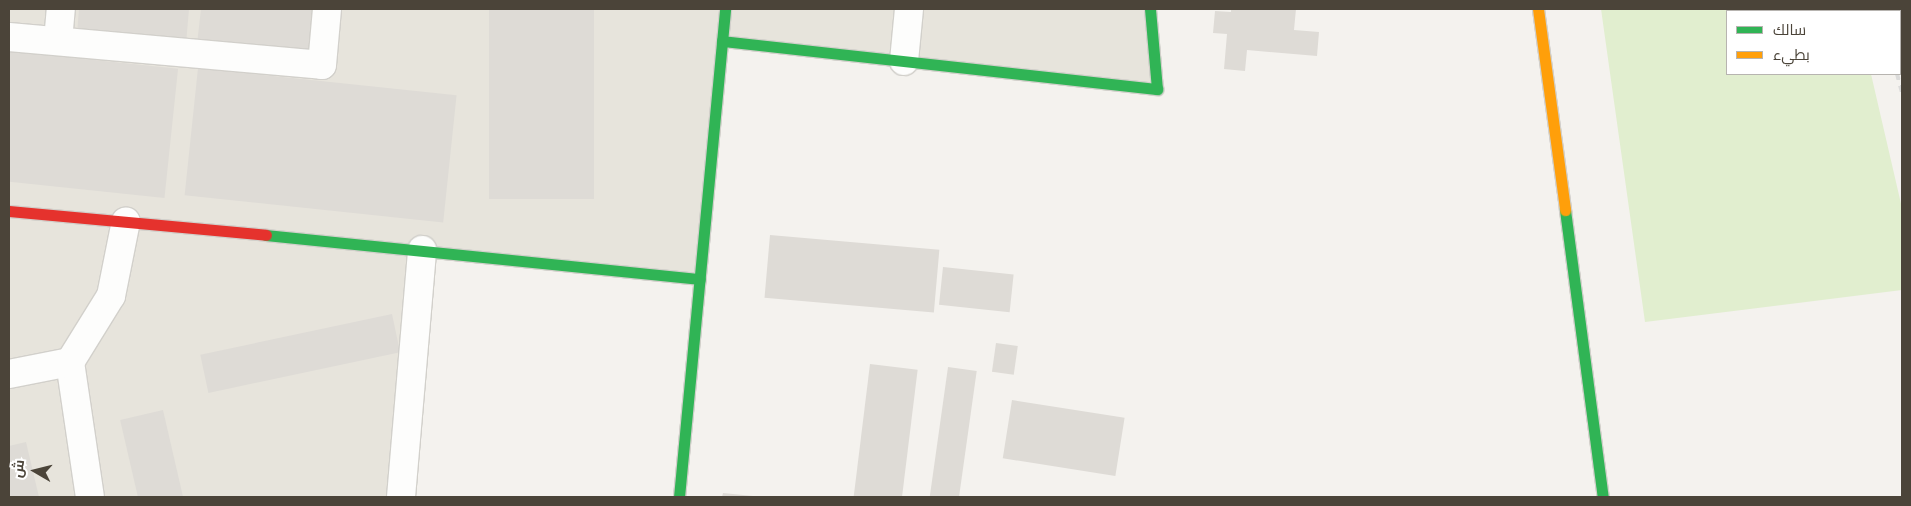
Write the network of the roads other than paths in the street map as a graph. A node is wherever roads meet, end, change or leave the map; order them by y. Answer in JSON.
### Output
{"nodes":[{"id":1,"x":61,"y":9,"type":"edge"},
{"id":2,"x":326,"y":9,"type":"edge"},
{"id":3,"x":724,"y":9,"type":"edge"},
{"id":4,"x":909,"y":9,"type":"edge"},
{"id":5,"x":1150,"y":9,"type":"edge"},
{"id":6,"x":1538,"y":9,"type":"edge"},
{"id":7,"x":9,"y":37,"type":"edge"},
{"id":8,"x":58,"y":41,"type":"junction"},
{"id":9,"x":722,"y":41,"type":"junction"},
{"id":10,"x":904,"y":61,"type":"junction"},
{"id":11,"x":9,"y":211,"type":"edge"},
{"id":12,"x":126,"y":222,"type":"junction"},
{"id":13,"x":422,"y":250,"type":"junction"},
{"id":14,"x":700,"y":279,"type":"junction"},
{"id":15,"x":70,"y":362,"type":"junction"},
{"id":16,"x":9,"y":374,"type":"edge"},
{"id":17,"x":90,"y":497,"type":"edge"},
{"id":18,"x":400,"y":497,"type":"edge"},
{"id":19,"x":679,"y":497,"type":"edge"},
{"id":20,"x":1603,"y":497,"type":"edge"}],
"edges":[{"from":1,"to":8,"type":"street"},
{"from":2,"to":8,"type":"street"},
{"from":3,"to":9,"type":"street"},
{"from":4,"to":10,"type":"street"},
{"from":5,"to":10,"type":"street"},
{"from":6,"to":20,"type":"street"},
{"from":7,"to":8,"type":"street"},
{"from":9,"to":10,"type":"street"},
{"from":9,"to":14,"type":"street"},
{"from":11,"to":12,"type":"street"},
{"from":12,"to":13,"type":"street"},
{"from":12,"to":15,"type":"street"},
{"from":13,"to":14,"type":"street"},
{"from":13,"to":18,"type":"street"},
{"from":14,"to":19,"type":"street"},
{"from":15,"to":16,"type":"street"},
{"from":15,"to":17,"type":"street"}]}
